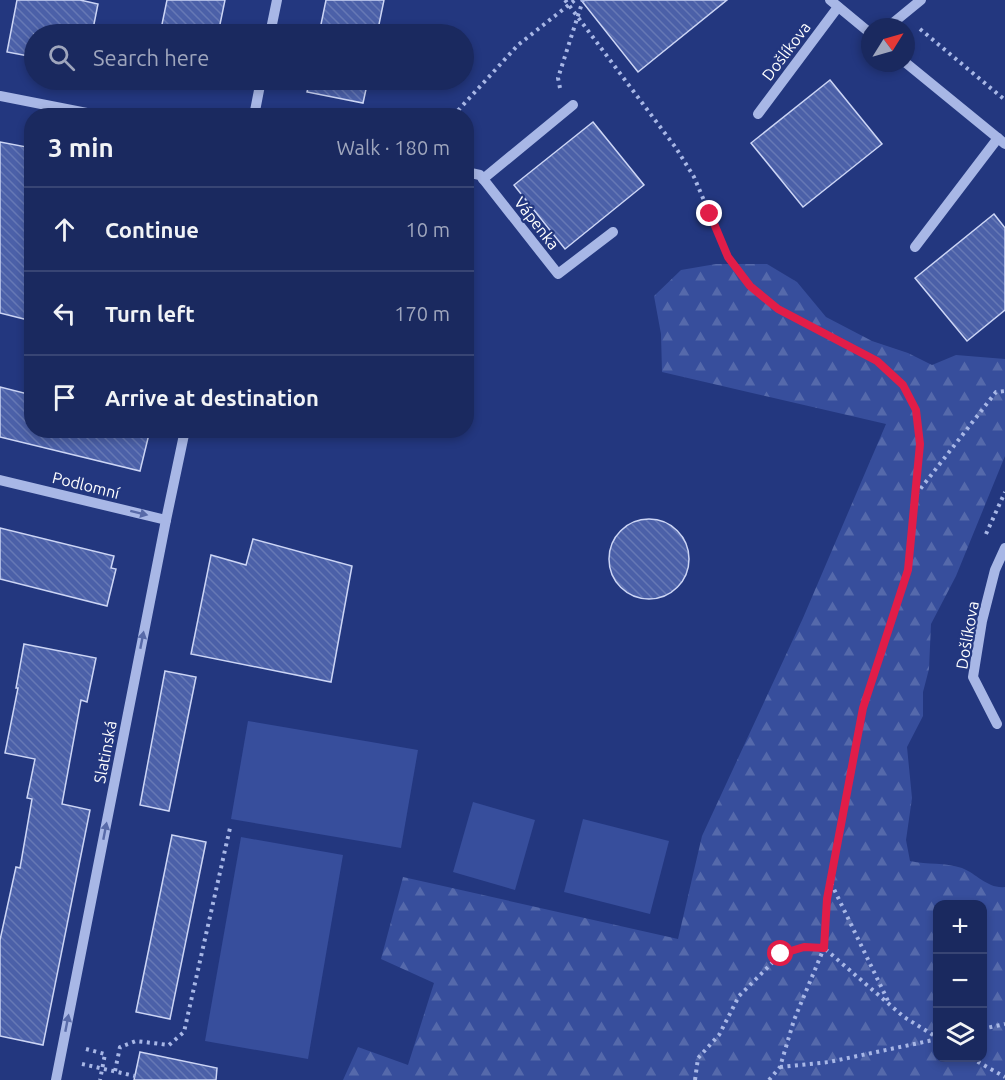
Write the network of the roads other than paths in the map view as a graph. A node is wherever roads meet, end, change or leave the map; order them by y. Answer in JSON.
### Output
{"nodes":[{"id":1,"x":277,"y":0,"type":"edge"},
{"id":2,"x":921,"y":0,"type":"edge"},
{"id":3,"x":834,"y":3,"type":"edge"},
{"id":4,"x":899,"y":18,"type":"edge"},
{"id":5,"x":272,"y":24,"type":"edge"},
{"id":6,"x":861,"y":26,"type":"edge"},
{"id":7,"x":915,"y":70,"type":"edge"},
{"id":8,"x":259,"y":90,"type":"edge"},
{"id":9,"x":0,"y":96,"type":"edge"},
{"id":10,"x":573,"y":105,"type":"dead end"},
{"id":11,"x":61,"y":108,"type":"edge"},
{"id":12,"x":256,"y":108,"type":"edge"},
{"id":13,"x":758,"y":114,"type":"dead end"},
{"id":14,"x":1001,"y":141,"type":"edge"},
{"id":15,"x":474,"y":174,"type":"edge"},
{"id":16,"x":483,"y":179,"type":"junction"},
{"id":17,"x":613,"y":232,"type":"dead end"},
{"id":18,"x":915,"y":247,"type":"dead end"},
{"id":19,"x":183,"y":438,"type":"edge"},
{"id":20,"x":0,"y":480,"type":"edge"},
{"id":21,"x":166,"y":520,"type":"junction"},
{"id":22,"x":1005,"y":548,"type":"edge"},
{"id":23,"x":997,"y":724,"type":"dead end"},
{"id":24,"x":56,"y":1080,"type":"edge"}],
"edges":[{"from":1,"to":5,"type":"street"},
{"from":2,"to":4,"type":"street"},
{"from":3,"to":6,"type":"street","name":"Došlíkova"},
{"from":3,"to":13,"type":"street","name":"Došlíkova"},
{"from":7,"to":14,"type":"street"},
{"from":8,"to":12,"type":"street"},
{"from":9,"to":11,"type":"street"},
{"from":10,"to":16,"type":"street"},
{"from":14,"to":18,"type":"street"},
{"from":15,"to":16,"type":"street","name":"Vápenka"},
{"from":16,"to":17,"type":"street","name":"Vápenka"},
{"from":19,"to":21,"type":"street","name":"Slatinská"},
{"from":20,"to":21,"type":"street","name":"Podlomní","one_way":true},
{"from":24,"to":21,"type":"street","name":"Slatinská","one_way":true},
{"from":22,"to":23,"type":"street","name":"Došlíkova"}]}
